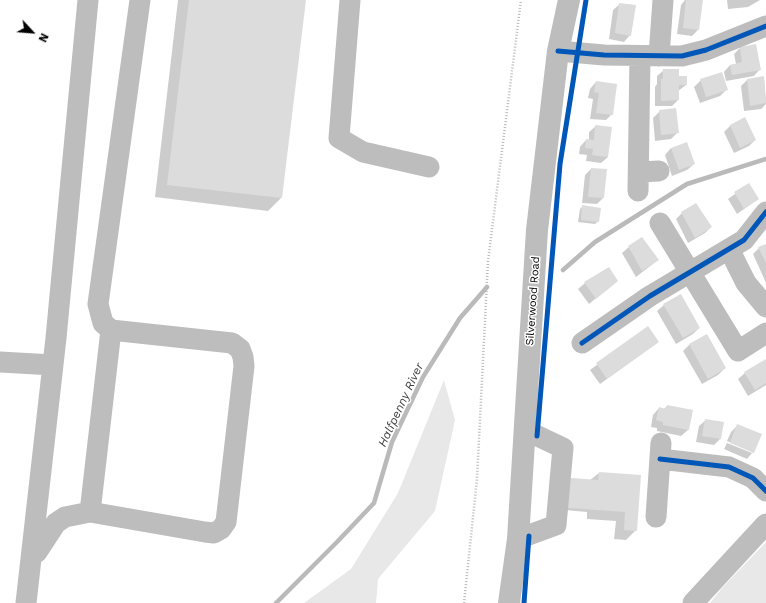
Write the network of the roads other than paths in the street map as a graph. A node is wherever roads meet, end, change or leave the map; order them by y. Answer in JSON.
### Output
{"nodes":[{"id":1,"x":88,"y":0,"type":"edge"},
{"id":2,"x":140,"y":0,"type":"edge"},
{"id":3,"x":350,"y":0,"type":"edge"},
{"id":4,"x":568,"y":0,"type":"edge"},
{"id":5,"x":663,"y":0,"type":"edge"},
{"id":6,"x":766,"y":26,"type":"edge"},
{"id":7,"x":558,"y":51,"type":"junction"},
{"id":8,"x":649,"y":56,"type":"junction"},
{"id":9,"x":429,"y":167,"type":"dead end"},
{"id":10,"x":645,"y":178,"type":"dead end"},
{"id":11,"x":766,"y":212,"type":"edge"},
{"id":12,"x":660,"y":223,"type":"dead end"},
{"id":13,"x":729,"y":249,"type":"junction"},
{"id":14,"x":690,"y":273,"type":"junction"},
{"id":15,"x":766,"y":307,"type":"edge"},
{"id":16,"x":111,"y":330,"type":"junction"},
{"id":17,"x":766,"y":333,"type":"edge"},
{"id":18,"x":582,"y":343,"type":"dead end"},
{"id":19,"x":0,"y":362,"type":"edge"},
{"id":20,"x":53,"y":365,"type":"junction"},
{"id":21,"x":525,"y":430,"type":"junction"},
{"id":22,"x":766,"y":491,"type":"edge"},
{"id":23,"x":90,"y":512,"type":"junction"},
{"id":24,"x":656,"y":517,"type":"dead end"},
{"id":25,"x":766,"y":524,"type":"edge"},
{"id":26,"x":518,"y":540,"type":"junction"},
{"id":27,"x":32,"y":552,"type":"junction"},
{"id":28,"x":26,"y":603,"type":"edge"},
{"id":29,"x":510,"y":603,"type":"edge"},
{"id":30,"x":693,"y":603,"type":"edge"}],
"edges":[{"from":1,"to":20,"type":"street"},
{"from":2,"to":16,"type":"street"},
{"from":3,"to":9,"type":"street"},
{"from":4,"to":7,"type":"main road","name":"Silverwood Road"},
{"from":5,"to":8,"type":"street"},
{"from":6,"to":8,"type":"street"},
{"from":7,"to":8,"type":"street"},
{"from":7,"to":21,"type":"main road","name":"Silverwood Road"},
{"from":8,"to":10,"type":"street"},
{"from":11,"to":13,"type":"street"},
{"from":12,"to":14,"type":"street"},
{"from":13,"to":14,"type":"street"},
{"from":13,"to":15,"type":"street"},
{"from":14,"to":17,"type":"street"},
{"from":14,"to":18,"type":"street"},
{"from":16,"to":23,"type":"street"},
{"from":16,"to":23,"type":"street"},
{"from":19,"to":20,"type":"street"},
{"from":20,"to":27,"type":"street"},
{"from":21,"to":26,"type":"main road","name":"Silverwood Road"},
{"from":21,"to":26,"type":"street"},
{"from":22,"to":24,"type":"street"},
{"from":23,"to":27,"type":"street"},
{"from":25,"to":30,"type":"street"},
{"from":26,"to":29,"type":"main road","name":"Silverwood Road"},
{"from":27,"to":28,"type":"street"}]}
